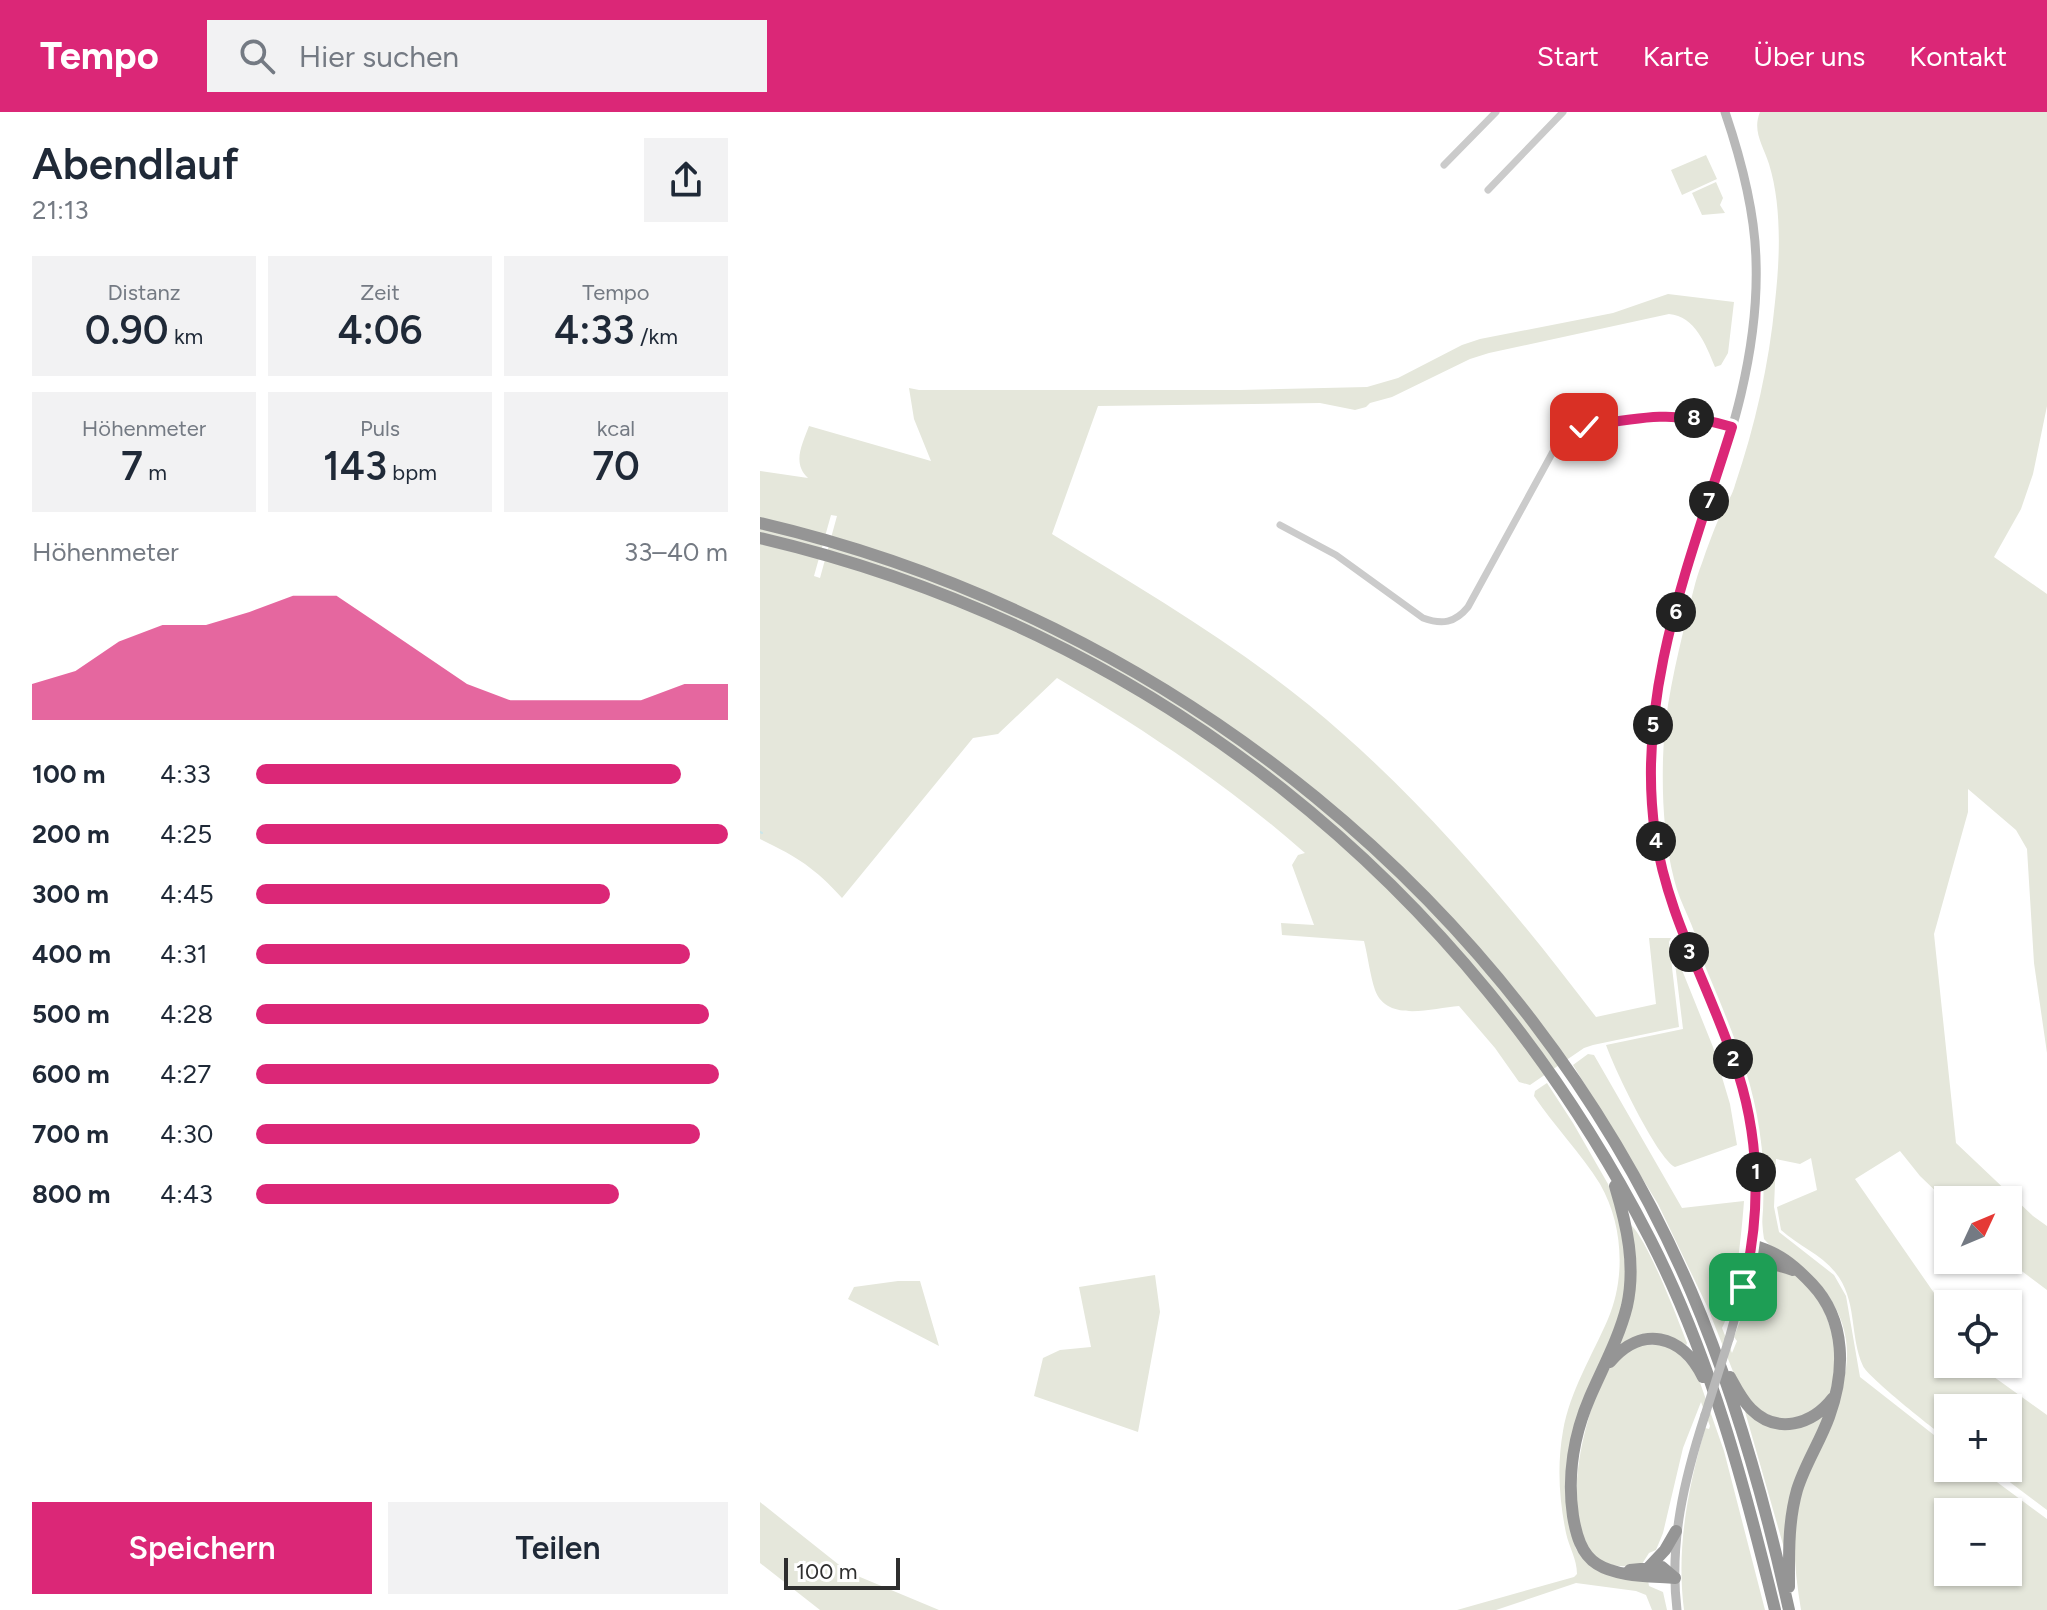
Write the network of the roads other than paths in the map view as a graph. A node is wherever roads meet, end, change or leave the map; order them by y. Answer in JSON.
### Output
{"nodes":[{"id":1,"x":1496,"y":112,"type":"edge"},
{"id":2,"x":1563,"y":112,"type":"edge"},
{"id":3,"x":1725,"y":112,"type":"edge"},
{"id":4,"x":1444,"y":165,"type":"dead end"},
{"id":5,"x":1488,"y":190,"type":"dead end"},
{"id":6,"x":1732,"y":427,"type":"junction"},
{"id":7,"x":760,"y":523,"type":"edge"},
{"id":8,"x":1280,"y":525,"type":"dead end"},
{"id":9,"x":760,"y":538,"type":"edge"},
{"id":10,"x":1607,"y":1160,"type":"junction"},
{"id":11,"x":1752,"y":1245,"type":"junction"},
{"id":12,"x":1777,"y":1265,"type":"junction"},
{"id":13,"x":1806,"y":1278,"type":"junction"},
{"id":14,"x":1743,"y":1287,"type":"junction"},
{"id":15,"x":1716,"y":1354,"type":"junction"},
{"id":16,"x":1603,"y":1371,"type":"junction"},
{"id":17,"x":1834,"y":1396,"type":"junction"},
{"id":18,"x":1723,"y":1418,"type":"junction"},
{"id":19,"x":1676,"y":1531,"type":"junction"},
{"id":20,"x":1649,"y":1567,"type":"junction"},
{"id":21,"x":1619,"y":1571,"type":"junction"},
{"id":22,"x":1675,"y":1578,"type":"junction"},
{"id":23,"x":1677,"y":1610,"type":"edge"},
{"id":24,"x":1775,"y":1610,"type":"edge"},
{"id":25,"x":1789,"y":1610,"type":"edge"}],
"edges":[{"from":1,"to":4,"type":"street"},
{"from":2,"to":5,"type":"street"},
{"from":3,"to":6,"type":"main road"},
{"from":6,"to":8,"type":"street"},
{"from":6,"to":11,"type":"main road"},
{"from":7,"to":15,"type":"highway"},
{"from":9,"to":10,"type":"highway"},
{"from":10,"to":16,"type":"highway"},
{"from":10,"to":18,"type":"highway"},
{"from":11,"to":12,"type":"highway"},
{"from":11,"to":13,"type":"highway"},
{"from":11,"to":14,"type":"main road"},
{"from":12,"to":13,"type":"highway"},
{"from":12,"to":14,"type":"highway"},
{"from":13,"to":17,"type":"highway"},
{"from":14,"to":19,"type":"main road","bridge":true},
{"from":15,"to":17,"type":"highway"},
{"from":15,"to":25,"type":"highway"},
{"from":16,"to":18,"type":"highway"},
{"from":16,"to":21,"type":"highway"},
{"from":17,"to":25,"type":"highway"},
{"from":18,"to":24,"type":"highway"},
{"from":19,"to":20,"type":"highway"},
{"from":19,"to":22,"type":"main road"},
{"from":20,"to":21,"type":"highway"},
{"from":20,"to":22,"type":"highway"},
{"from":21,"to":22,"type":"highway"},
{"from":22,"to":23,"type":"main road"}]}
